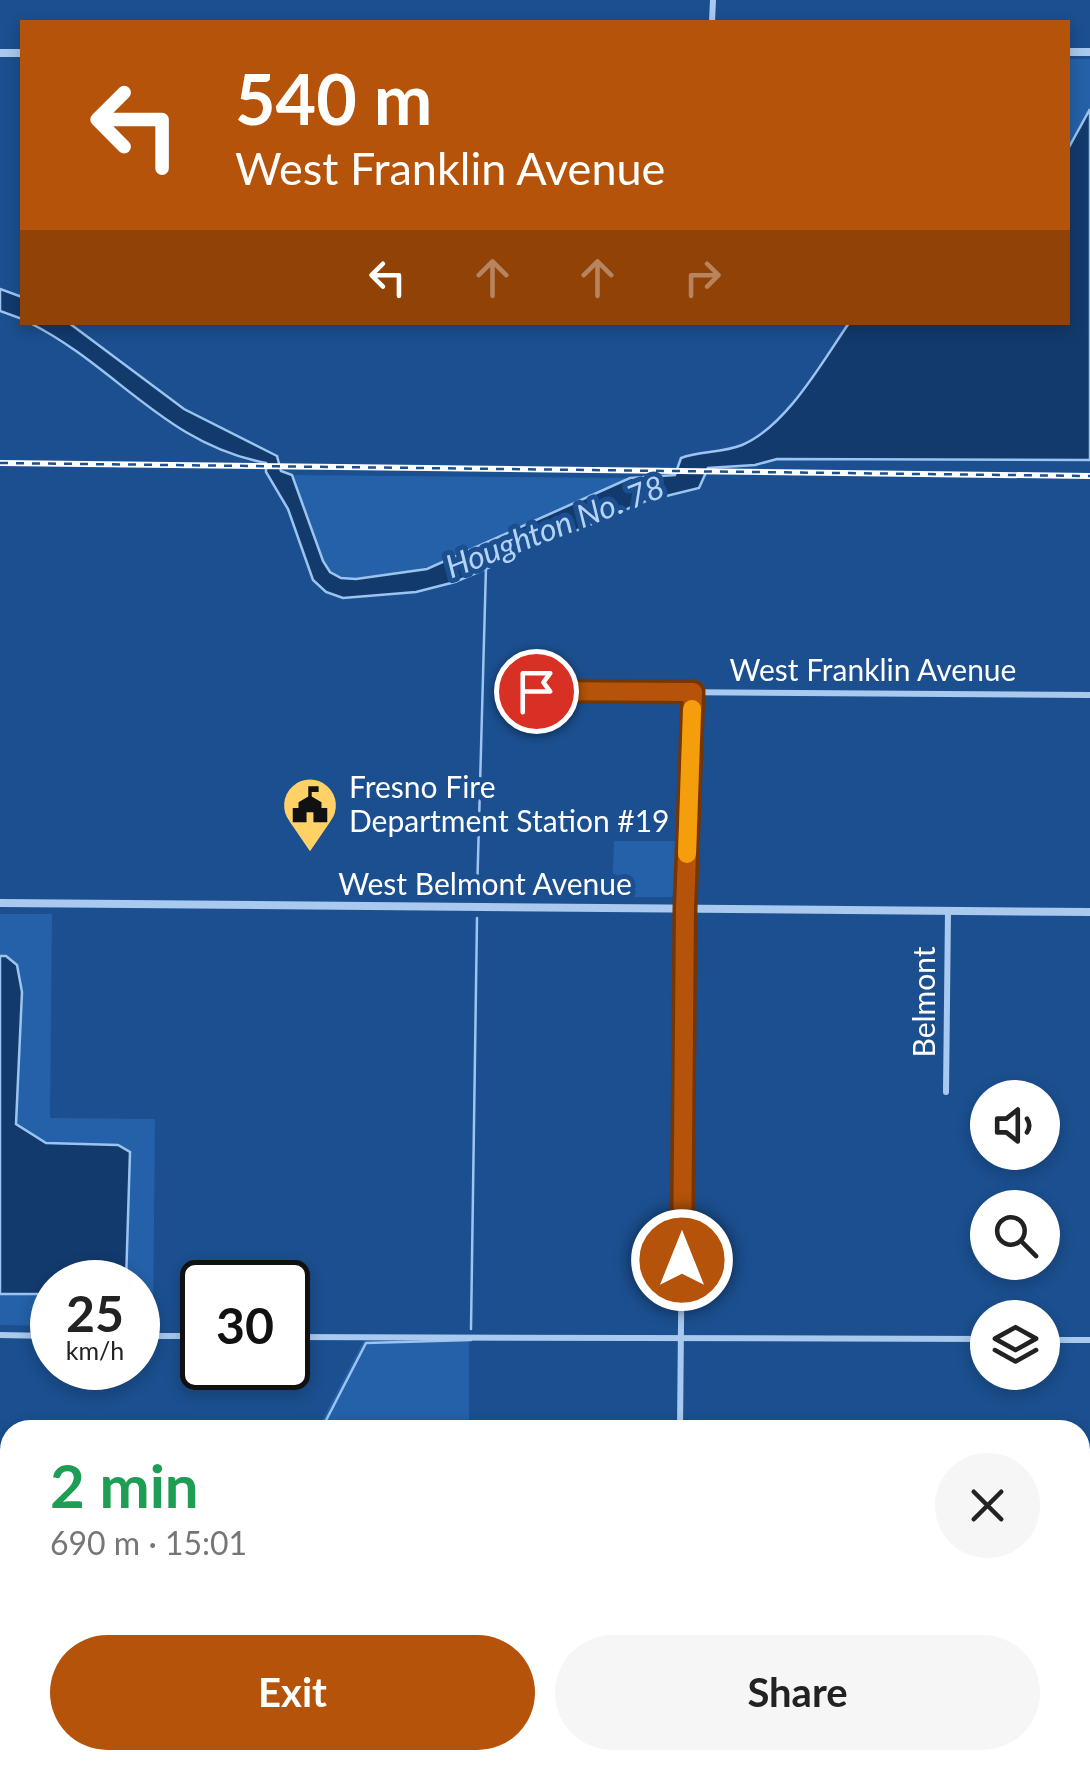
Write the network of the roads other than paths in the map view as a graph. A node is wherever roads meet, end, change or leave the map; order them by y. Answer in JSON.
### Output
{"nodes":[{"id":1,"x":536,"y":691,"type":"dead end"},
{"id":2,"x":693,"y":692,"type":"junction"},
{"id":3,"x":1090,"y":695,"type":"edge"},
{"id":4,"x":0,"y":903,"type":"edge"},
{"id":5,"x":685,"y":908,"type":"junction"},
{"id":6,"x":948,"y":912,"type":"junction"},
{"id":7,"x":1090,"y":912,"type":"edge"},
{"id":8,"x":946,"y":1092,"type":"dead end"},
{"id":9,"x":0,"y":1335,"type":"edge"},
{"id":10,"x":30,"y":1336,"type":"edge"},
{"id":11,"x":310,"y":1336,"type":"edge"},
{"id":12,"x":681,"y":1338,"type":"junction"},
{"id":13,"x":970,"y":1340,"type":"edge"},
{"id":14,"x":1060,"y":1340,"type":"edge"},
{"id":15,"x":1090,"y":1340,"type":"edge"},
{"id":16,"x":680,"y":1420,"type":"edge"}],
"edges":[{"from":1,"to":2,"type":"street","name":"West Franklin Avenue"},
{"from":2,"to":3,"type":"street","name":"West Franklin Avenue"},
{"from":2,"to":5,"type":"street"},
{"from":4,"to":5,"type":"street","name":"West Belmont Avenue"},
{"from":5,"to":6,"type":"street","name":"West Belmont Avenue"},
{"from":5,"to":12,"type":"street"},
{"from":6,"to":7,"type":"street","name":"West Belmont Avenue"},
{"from":6,"to":8,"type":"street","name":"Belmont"},
{"from":9,"to":10,"type":"street"},
{"from":11,"to":12,"type":"street"},
{"from":12,"to":13,"type":"street"},
{"from":12,"to":16,"type":"street"},
{"from":14,"to":15,"type":"street"}]}
